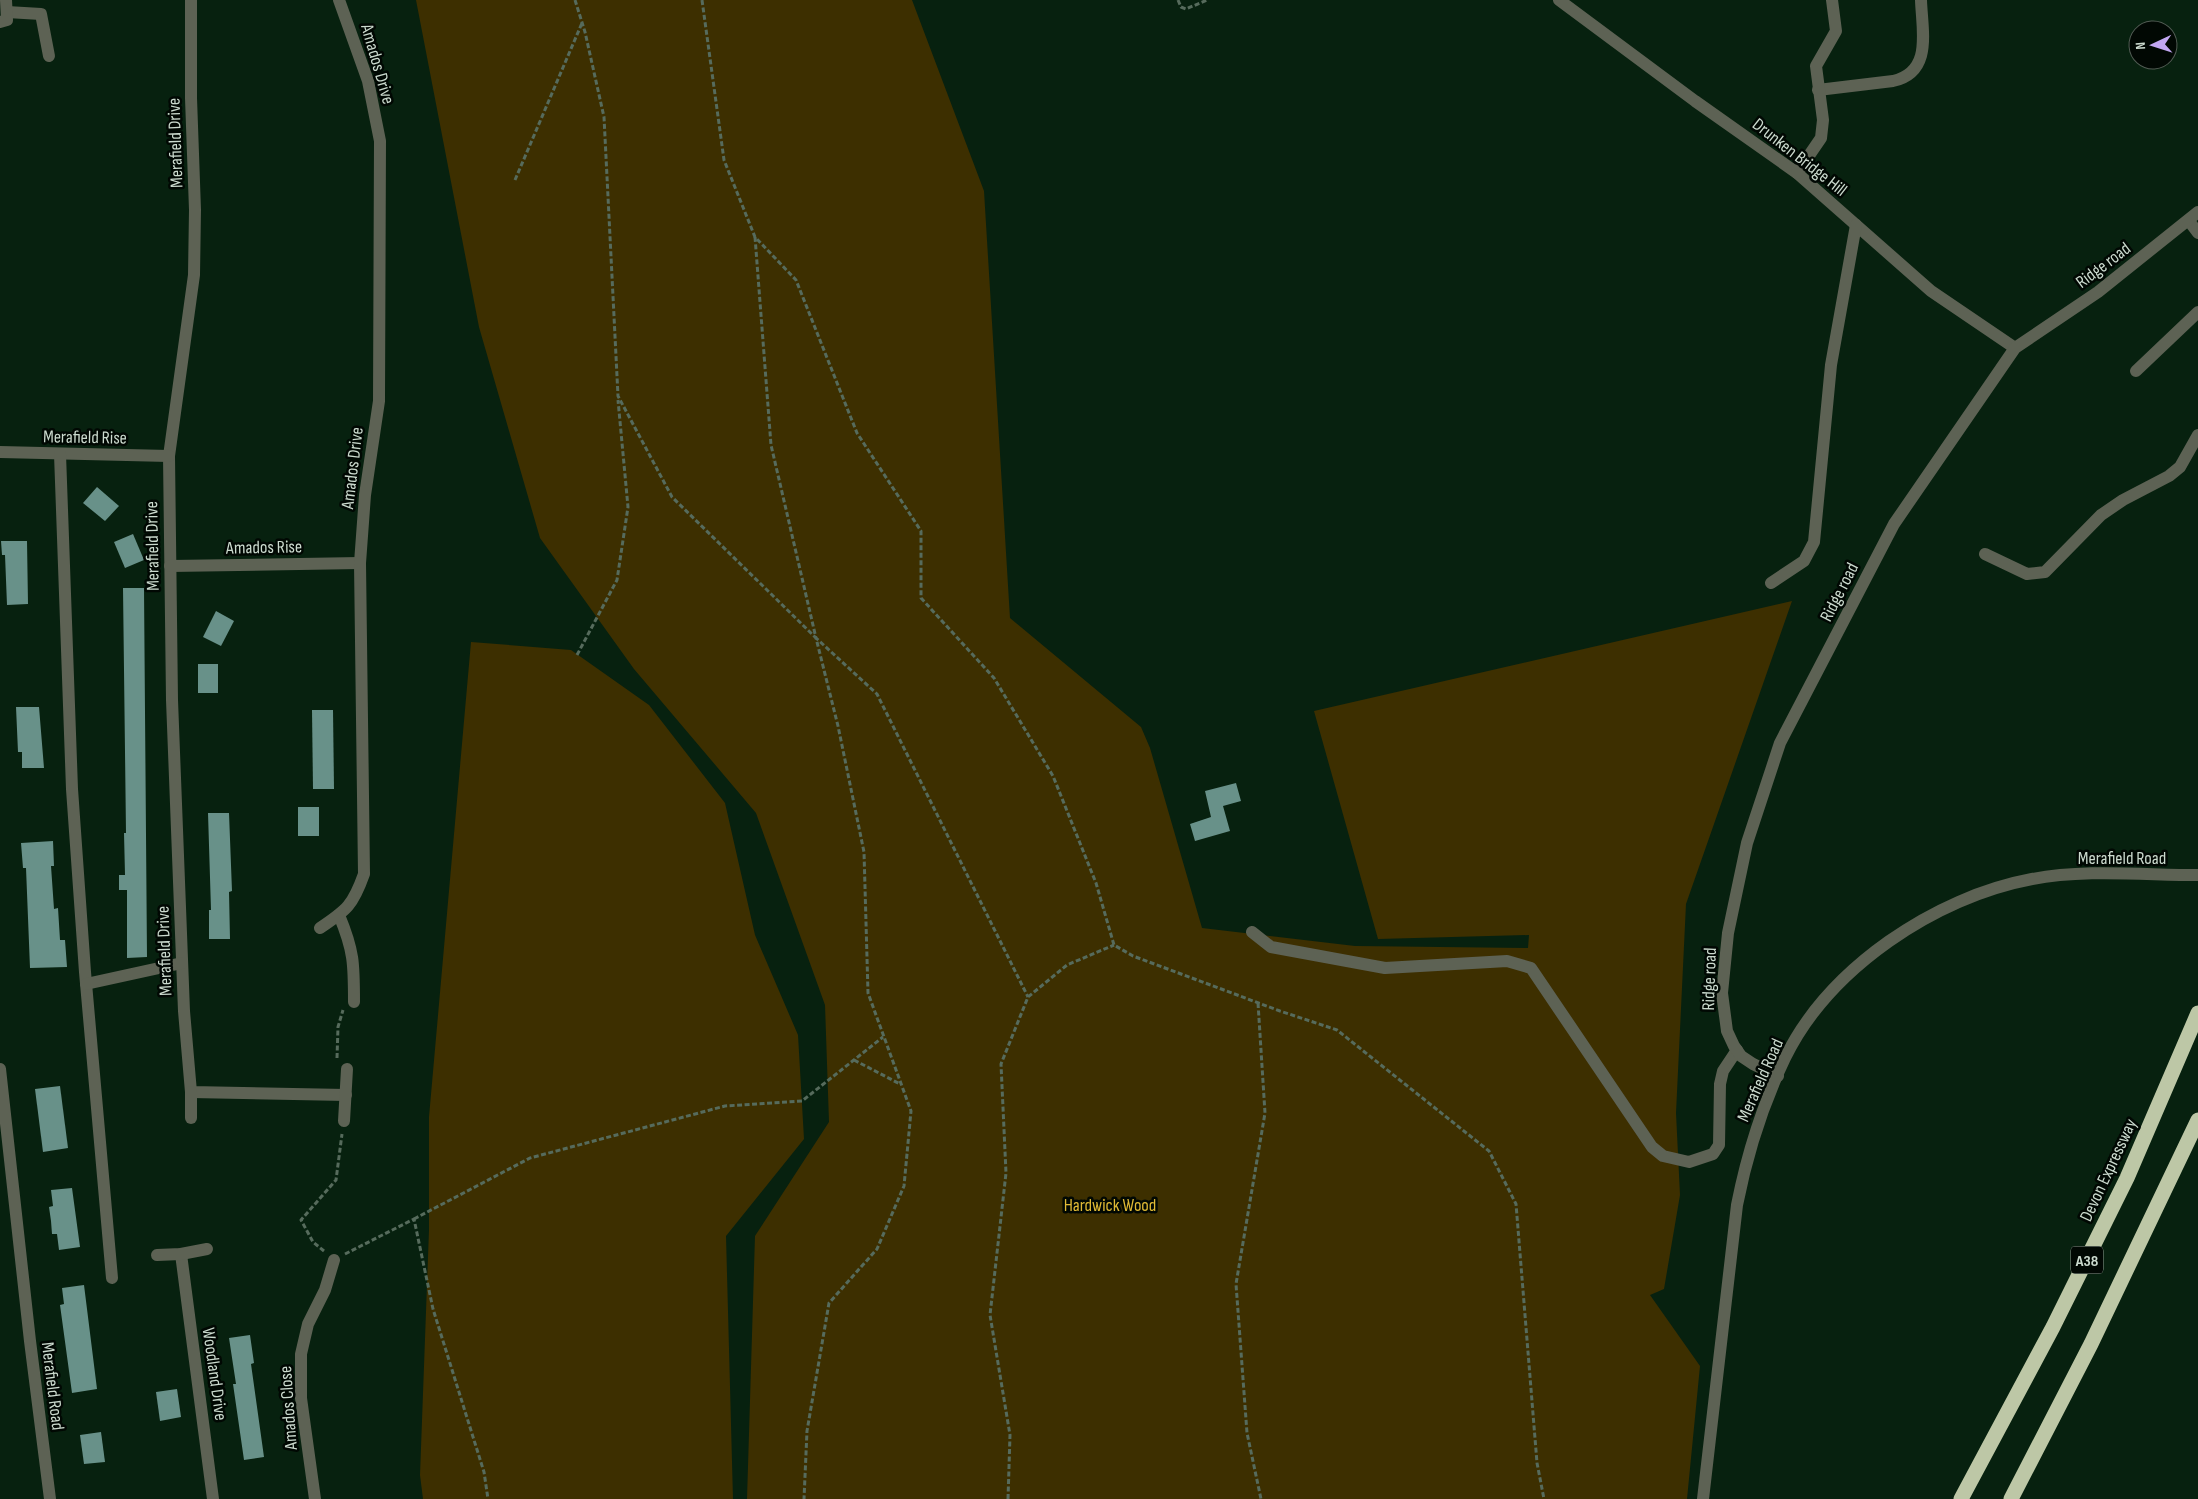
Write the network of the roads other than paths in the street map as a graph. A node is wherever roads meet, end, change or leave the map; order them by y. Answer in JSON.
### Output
{"nodes":[{"id":1,"x":191,"y":0,"type":"edge"},
{"id":2,"x":339,"y":0,"type":"edge"},
{"id":3,"x":1559,"y":0,"type":"edge"},
{"id":4,"x":1832,"y":0,"type":"edge"},
{"id":5,"x":1921,"y":0,"type":"edge"},
{"id":6,"x":4,"y":11,"type":"edge"},
{"id":7,"x":49,"y":56,"type":"dead end"},
{"id":8,"x":1818,"y":90,"type":"junction"},
{"id":9,"x":1797,"y":173,"type":"junction"},
{"id":10,"x":2198,"y":212,"type":"edge"},
{"id":11,"x":2189,"y":221,"type":"junction"},
{"id":12,"x":1856,"y":225,"type":"junction"},
{"id":13,"x":2198,"y":234,"type":"edge"},
{"id":14,"x":2198,"y":312,"type":"edge"},
{"id":15,"x":2015,"y":348,"type":"junction"},
{"id":16,"x":2136,"y":371,"type":"dead end"},
{"id":17,"x":2198,"y":435,"type":"edge"},
{"id":18,"x":0,"y":452,"type":"edge"},
{"id":19,"x":60,"y":454,"type":"junction"},
{"id":20,"x":169,"y":456,"type":"junction"},
{"id":21,"x":1985,"y":554,"type":"dead end"},
{"id":22,"x":360,"y":563,"type":"junction"},
{"id":23,"x":170,"y":566,"type":"junction"},
{"id":24,"x":1771,"y":583,"type":"dead end"},
{"id":25,"x":2198,"y":875,"type":"edge"},
{"id":26,"x":339,"y":915,"type":"junction"},
{"id":27,"x":320,"y":928,"type":"dead end"},
{"id":28,"x":1252,"y":932,"type":"dead end"},
{"id":29,"x":182,"y":963,"type":"junction"},
{"id":30,"x":86,"y":984,"type":"junction"},
{"id":31,"x":354,"y":1002,"type":"dead end"},
{"id":32,"x":2198,"y":1013,"type":"edge"},
{"id":33,"x":1737,"y":1050,"type":"junction"},
{"id":34,"x":0,"y":1068,"type":"edge"},
{"id":35,"x":346,"y":1069,"type":"dead end"},
{"id":36,"x":1778,"y":1076,"type":"junction"},
{"id":37,"x":191,"y":1092,"type":"junction"},
{"id":38,"x":346,"y":1095,"type":"junction"},
{"id":39,"x":191,"y":1118,"type":"dead end"},
{"id":40,"x":2198,"y":1120,"type":"edge"},
{"id":41,"x":344,"y":1121,"type":"road end"},
{"id":42,"x":207,"y":1249,"type":"dead end"},
{"id":43,"x":181,"y":1254,"type":"junction"},
{"id":44,"x":157,"y":1255,"type":"dead end"},
{"id":45,"x":334,"y":1260,"type":"road end"},
{"id":46,"x":112,"y":1278,"type":"dead end"},
{"id":47,"x":50,"y":1499,"type":"edge"},
{"id":48,"x":214,"y":1499,"type":"edge"},
{"id":49,"x":315,"y":1499,"type":"edge"},
{"id":50,"x":1703,"y":1499,"type":"edge"},
{"id":51,"x":1961,"y":1499,"type":"edge"},
{"id":52,"x":2011,"y":1499,"type":"edge"}],
"edges":[{"from":1,"to":20,"type":"street","name":"Merafield Drive"},
{"from":2,"to":22,"type":"street","name":"Amados Drive"},
{"from":3,"to":9,"type":"street","name":"Drunken Bridge Hill"},
{"from":4,"to":8,"type":"street"},
{"from":5,"to":8,"type":"street"},
{"from":6,"to":7,"type":"street"},
{"from":8,"to":9,"type":"street"},
{"from":9,"to":12,"type":"street","name":"Drunken Bridge Hill"},
{"from":10,"to":11,"type":"street","name":"Ridge road"},
{"from":11,"to":13,"type":"street"},
{"from":11,"to":15,"type":"street","name":"Ridge road"},
{"from":12,"to":15,"type":"street","name":"Drunken Bridge Hill"},
{"from":12,"to":24,"type":"street"},
{"from":14,"to":16,"type":"street"},
{"from":15,"to":33,"type":"street","name":"Ridge road"},
{"from":17,"to":21,"type":"street"},
{"from":18,"to":19,"type":"street","name":"Merafield Rise"},
{"from":19,"to":20,"type":"street","name":"Merafield Rise"},
{"from":19,"to":30,"type":"street"},
{"from":20,"to":23,"type":"street","name":"Merafield Drive"},
{"from":22,"to":23,"type":"street","name":"Amados Rise"},
{"from":22,"to":26,"type":"street","name":"Amados Drive"},
{"from":23,"to":29,"type":"street","name":"Merafield Drive"},
{"from":25,"to":36,"type":"street","name":"Merafield Road"},
{"from":26,"to":27,"type":"street","name":"Amados Drive"},
{"from":26,"to":31,"type":"street"},
{"from":28,"to":33,"type":"street"},
{"from":29,"to":30,"type":"street"},
{"from":29,"to":37,"type":"street","name":"Merafield Drive"},
{"from":30,"to":46,"type":"street"},
{"from":32,"to":51,"type":"highway","name":"Devon Expressway","number":"A38"},
{"from":33,"to":36,"type":"street","name":"Ridge road"},
{"from":34,"to":47,"type":"street","name":"Merafield Road"},
{"from":35,"to":38,"type":"street"},
{"from":36,"to":50,"type":"street","name":"Merafield Road"},
{"from":37,"to":38,"type":"street"},
{"from":37,"to":39,"type":"street","name":"Merafield Drive"},
{"from":38,"to":41,"type":"street"},
{"from":40,"to":52,"type":"highway","number":"A38"},
{"from":42,"to":43,"type":"street"},
{"from":43,"to":44,"type":"street"},
{"from":43,"to":48,"type":"street","name":"Woodland Drive"},
{"from":45,"to":49,"type":"street","name":"Amados Close"}]}
